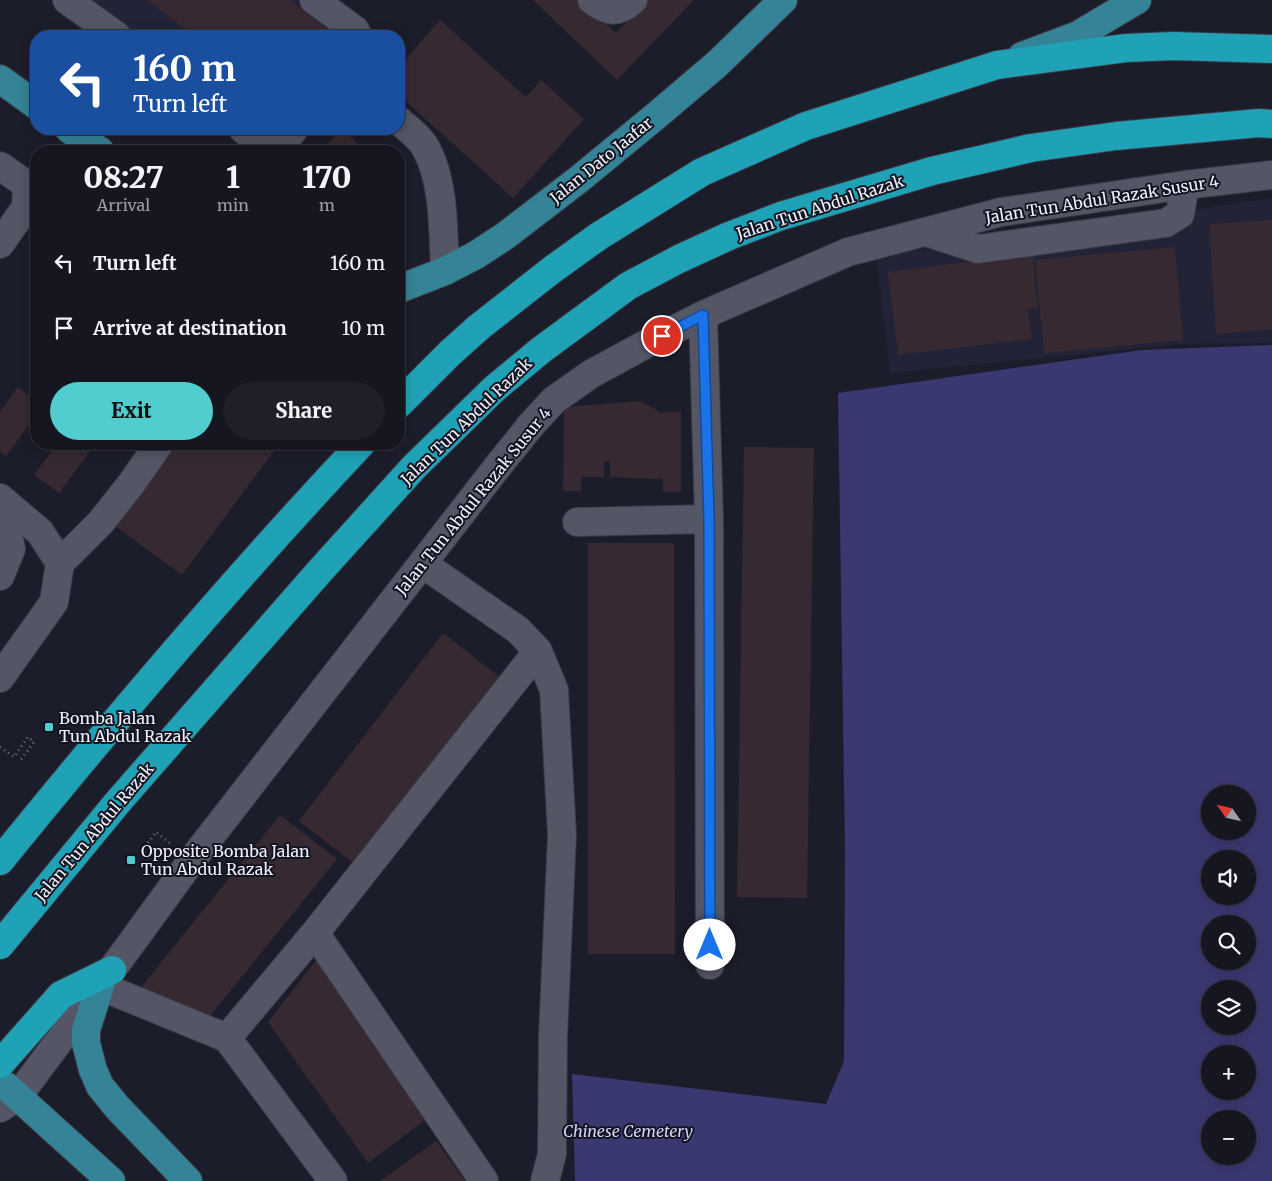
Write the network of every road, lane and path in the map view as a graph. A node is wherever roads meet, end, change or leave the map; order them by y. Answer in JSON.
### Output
{"nodes":[{"id":1,"x":67,"y":0,"type":"edge"},
{"id":2,"x":314,"y":0,"type":"edge"},
{"id":3,"x":592,"y":0,"type":"edge"},
{"id":4,"x":633,"y":0,"type":"edge"},
{"id":5,"x":782,"y":0,"type":"edge"},
{"id":6,"x":1138,"y":0,"type":"edge"},
{"id":7,"x":109,"y":30,"type":"edge"},
{"id":8,"x":355,"y":30,"type":"edge"},
{"id":9,"x":1272,"y":49,"type":"edge"},
{"id":10,"x":998,"y":65,"type":"junction"},
{"id":11,"x":0,"y":79,"type":"edge"},
{"id":12,"x":30,"y":101,"type":"edge"},
{"id":13,"x":1272,"y":124,"type":"edge"},
{"id":14,"x":405,"y":127,"type":"edge"},
{"id":15,"x":77,"y":135,"type":"edge"},
{"id":16,"x":251,"y":135,"type":"edge"},
{"id":17,"x":92,"y":145,"type":"edge"},
{"id":18,"x":266,"y":145,"type":"edge"},
{"id":19,"x":0,"y":166,"type":"edge"},
{"id":20,"x":1272,"y":175,"type":"edge"},
{"id":21,"x":0,"y":244,"type":"edge"},
{"id":22,"x":445,"y":271,"type":"junction"},
{"id":23,"x":405,"y":287,"type":"edge"},
{"id":24,"x":703,"y":315,"type":"junction"},
{"id":25,"x":405,"y":398,"type":"edge"},
{"id":26,"x":155,"y":450,"type":"edge"},
{"id":27,"x":355,"y":450,"type":"edge"},
{"id":28,"x":0,"y":498,"type":"edge"},
{"id":29,"x":709,"y":519,"type":"junction"},
{"id":30,"x":0,"y":522,"type":"edge"},
{"id":31,"x":577,"y":522,"type":"dead end"},
{"id":32,"x":60,"y":563,"type":"junction"},
{"id":33,"x":423,"y":564,"type":"junction"},
{"id":34,"x":0,"y":576,"type":"edge"},
{"id":35,"x":538,"y":651,"type":"junction"},
{"id":36,"x":0,"y":678,"type":"edge"},
{"id":37,"x":0,"y":747,"type":"edge"},
{"id":38,"x":20,"y":761,"type":"dead end"},
{"id":39,"x":156,"y":832,"type":"dead end"},
{"id":40,"x":142,"y":851,"type":"dead end"},
{"id":41,"x":0,"y":861,"type":"edge"},
{"id":42,"x":314,"y":933,"type":"junction"},
{"id":43,"x":0,"y":945,"type":"edge"},
{"id":44,"x":710,"y":964,"type":"dead end"},
{"id":45,"x":106,"y":978,"type":"junction"},
{"id":46,"x":227,"y":1038,"type":"junction"},
{"id":47,"x":4,"y":1088,"type":"edge"},
{"id":48,"x":111,"y":1181,"type":"edge"},
{"id":49,"x":188,"y":1181,"type":"edge"},
{"id":50,"x":333,"y":1181,"type":"edge"},
{"id":51,"x":484,"y":1181,"type":"edge"},
{"id":52,"x":545,"y":1181,"type":"edge"}],
"edges":[{"from":1,"to":7,"type":"street"},
{"from":2,"to":8,"type":"street"},
{"from":3,"to":4,"type":"street"},
{"from":5,"to":22,"type":"main road","name":"Jalan Dato Jaafar"},
{"from":6,"to":10,"type":"main road"},
{"from":9,"to":10,"type":"highway"},
{"from":10,"to":25,"type":"highway"},
{"from":11,"to":12,"type":"main road"},
{"from":13,"to":43,"type":"highway","name":"Jalan Tun Abdul Razak"},
{"from":14,"to":22,"type":"street"},
{"from":15,"to":17,"type":"main road"},
{"from":16,"to":18,"type":"street"},
{"from":19,"to":21,"type":"street"},
{"from":20,"to":24,"type":"street","name":"Jalan Tun Abdul Razak Susur 4"},
{"from":22,"to":23,"type":"main road","name":"Jalan Dato Jaafar"},
{"from":24,"to":29,"type":"street"},
{"from":24,"to":33,"type":"street","name":"Jalan Tun Abdul Razak Susur 4"},
{"from":26,"to":32,"type":"street"},
{"from":27,"to":41,"type":"highway"},
{"from":28,"to":32,"type":"street"},
{"from":29,"to":31,"type":"street"},
{"from":29,"to":44,"type":"street"},
{"from":30,"to":34,"type":"street"},
{"from":32,"to":36,"type":"street"},
{"from":33,"to":35,"type":"street"},
{"from":33,"to":45,"type":"street","name":"Jalan Tun Abdul Razak Susur 4"},
{"from":35,"to":42,"type":"street"},
{"from":35,"to":52,"type":"street"},
{"from":37,"to":38,"type":"path"},
{"from":39,"to":40,"type":"path"},
{"from":42,"to":46,"type":"street"},
{"from":42,"to":51,"type":"street"},
{"from":45,"to":46,"type":"street"},
{"from":45,"to":47,"type":"street"},
{"from":45,"to":49,"type":"main road"},
{"from":46,"to":50,"type":"street"},
{"from":47,"to":48,"type":"main road"}]}
